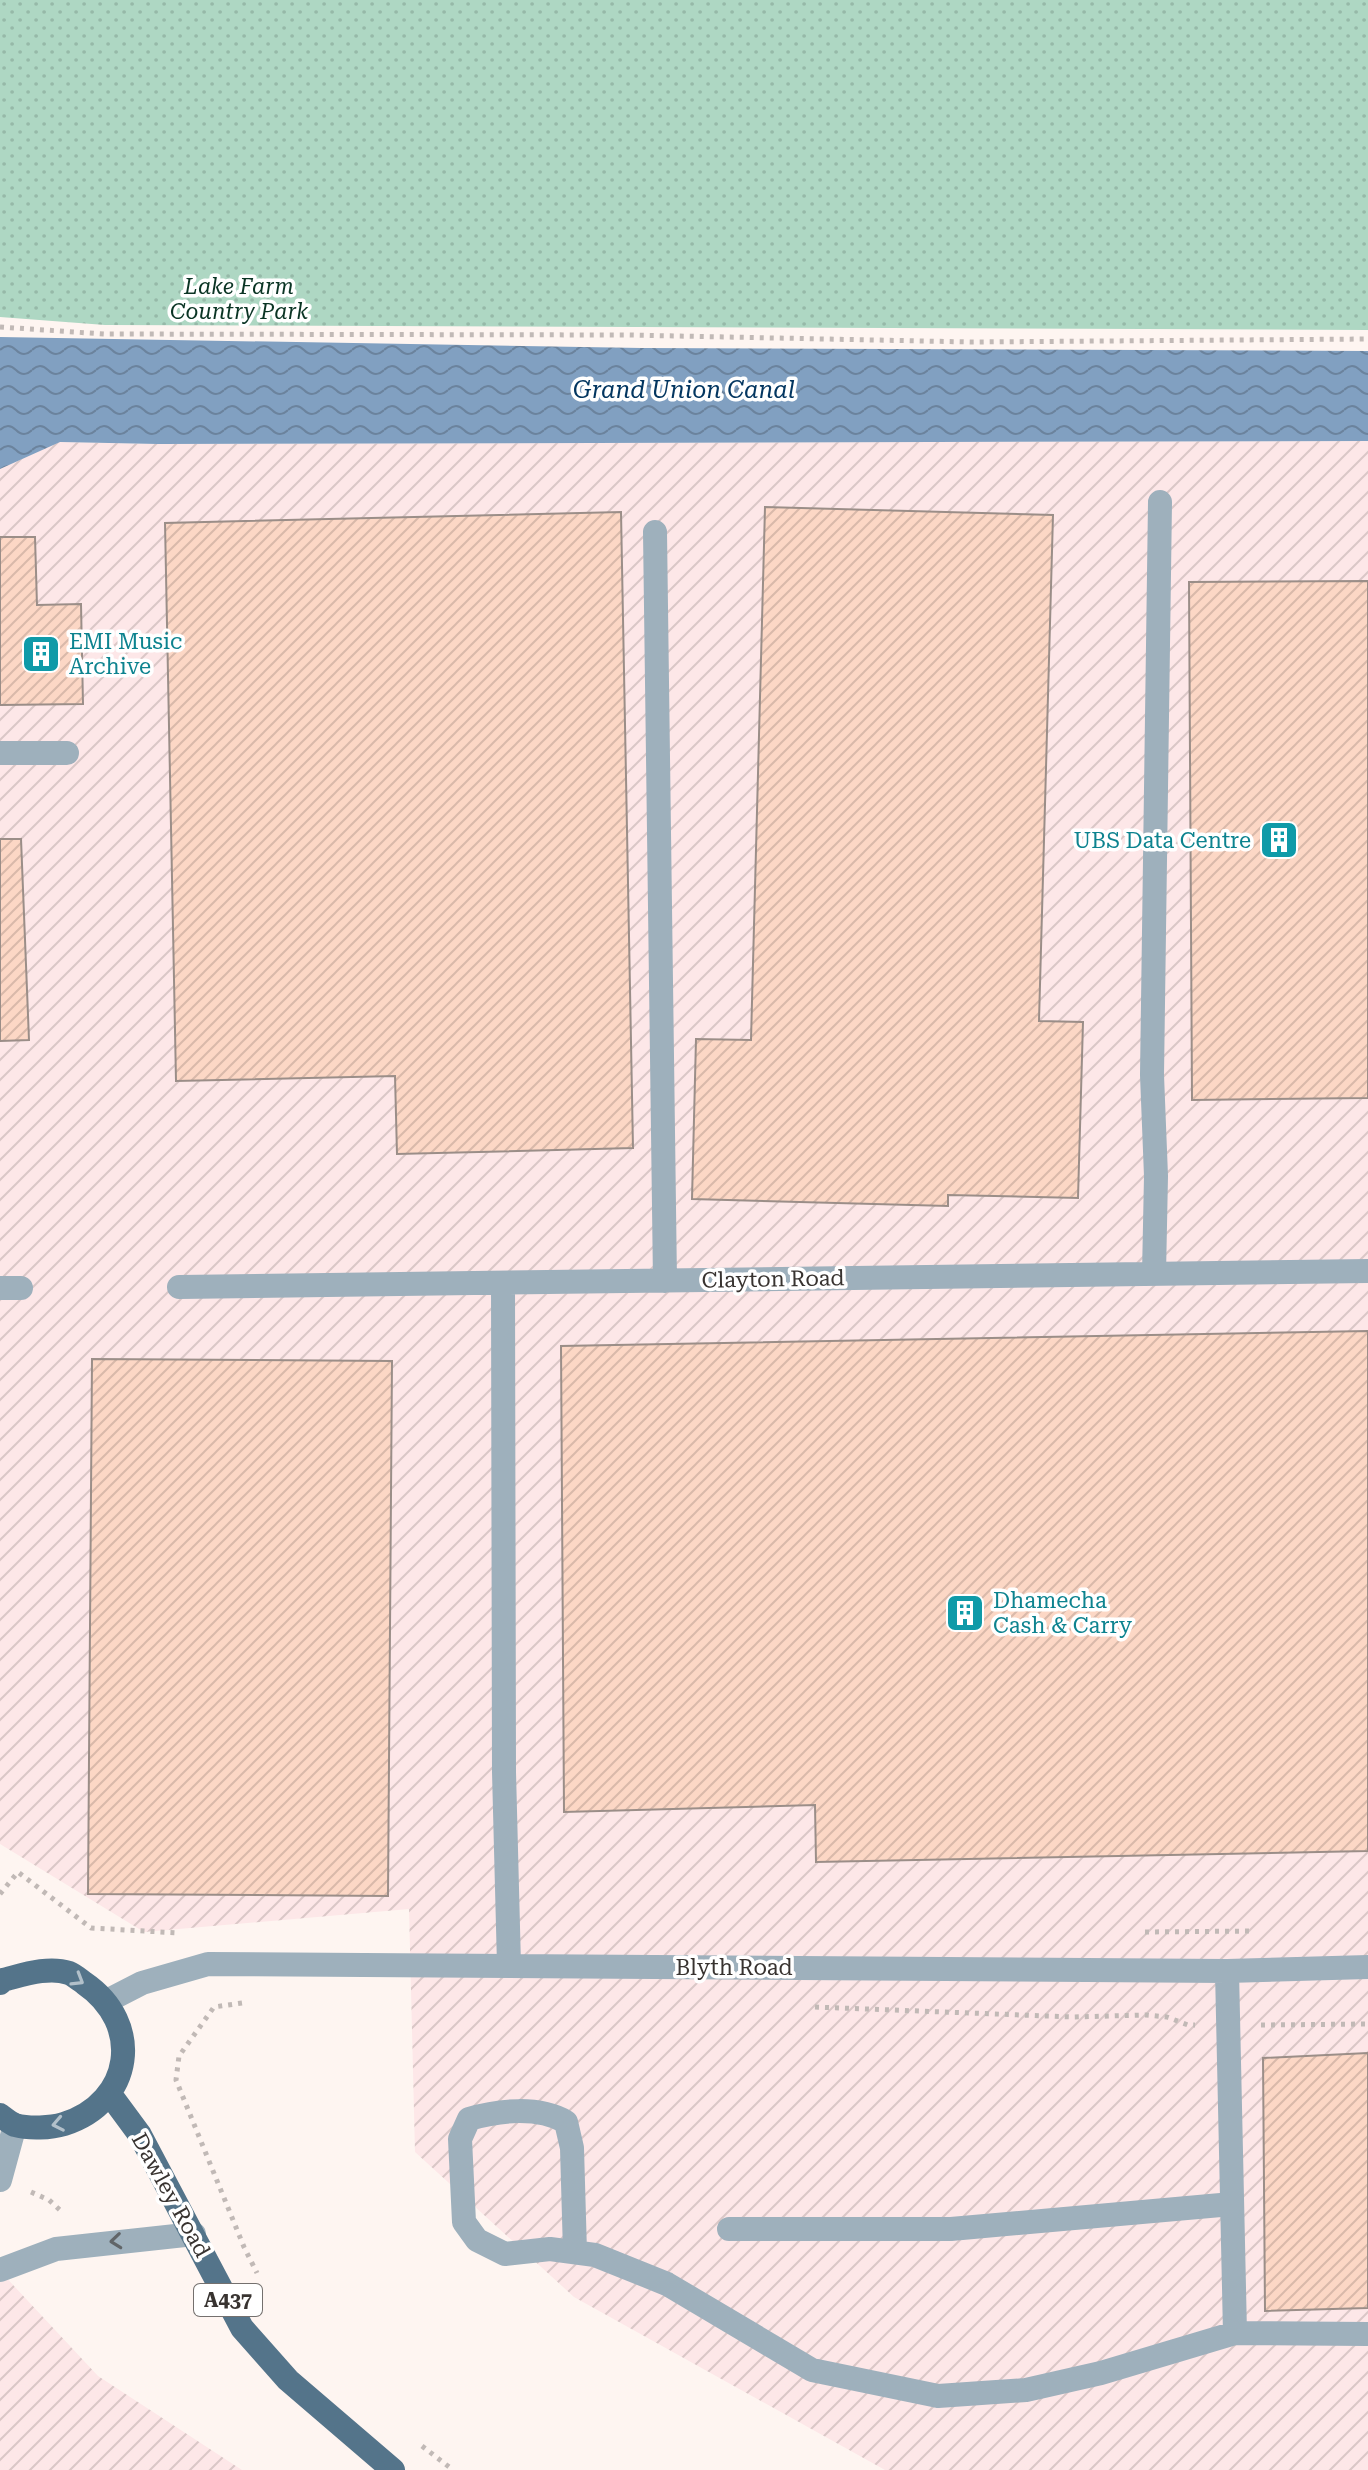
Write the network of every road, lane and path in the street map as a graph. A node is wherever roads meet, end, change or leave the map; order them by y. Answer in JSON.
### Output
{"nodes":[{"id":1,"x":0,"y":327,"type":"edge"},
{"id":2,"x":1368,"y":339,"type":"edge"},
{"id":3,"x":1160,"y":502,"type":"dead end"},
{"id":4,"x":655,"y":532,"type":"dead end"},
{"id":5,"x":0,"y":753,"type":"edge"},
{"id":6,"x":67,"y":753,"type":"dead end"},
{"id":7,"x":1368,"y":1271,"type":"edge"},
{"id":8,"x":1154,"y":1274,"type":"junction"},
{"id":9,"x":665,"y":1281,"type":"junction"},
{"id":10,"x":503,"y":1283,"type":"junction"},
{"id":11,"x":179,"y":1287,"type":"dead end"},
{"id":12,"x":0,"y":1894,"type":"edge"},
{"id":13,"x":186,"y":1933,"type":"dead end"},
{"id":14,"x":509,"y":1965,"type":"junction"},
{"id":15,"x":1368,"y":1967,"type":"edge"},
{"id":16,"x":1227,"y":1971,"type":"junction"},
{"id":17,"x":1,"y":1980,"type":"edge"},
{"id":18,"x":107,"y":2001,"type":"junction"},
{"id":19,"x":249,"y":2003,"type":"dead end"},
{"id":20,"x":808,"y":2007,"type":"dead end"},
{"id":21,"x":1368,"y":2024,"type":"edge"},
{"id":22,"x":1228,"y":2025,"type":"junction"},
{"id":23,"x":109,"y":2093,"type":"junction"},
{"id":24,"x":7,"y":2120,"type":"edge"},
{"id":25,"x":0,"y":2180,"type":"edge"},
{"id":26,"x":1232,"y":2204,"type":"junction"},
{"id":27,"x":729,"y":2229,"type":"dead end"},
{"id":28,"x":194,"y":2234,"type":"junction"},
{"id":29,"x":575,"y":2252,"type":"junction"},
{"id":30,"x":0,"y":2270,"type":"edge"},
{"id":31,"x":257,"y":2274,"type":"dead end"},
{"id":32,"x":1235,"y":2333,"type":"junction"},
{"id":33,"x":1368,"y":2334,"type":"edge"},
{"id":34,"x":417,"y":2442,"type":"dead end"},
{"id":35,"x":393,"y":2470,"type":"edge"},
{"id":36,"x":453,"y":2470,"type":"edge"}],
"edges":[{"from":1,"to":2,"type":"path"},
{"from":3,"to":8,"type":"street"},
{"from":4,"to":9,"type":"street"},
{"from":5,"to":6,"type":"street"},
{"from":7,"to":8,"type":"street","name":"Clayton Road"},
{"from":8,"to":9,"type":"street","name":"Clayton Road"},
{"from":9,"to":10,"type":"street","name":"Clayton Road"},
{"from":10,"to":11,"type":"street","name":"Clayton Road"},
{"from":10,"to":14,"type":"street"},
{"from":12,"to":13,"type":"path"},
{"from":14,"to":16,"type":"street","name":"Blyth Road"},
{"from":14,"to":18,"type":"street","name":"Blyth Road"},
{"from":15,"to":16,"type":"street","name":"Blyth Road"},
{"from":16,"to":22,"type":"street"},
{"from":17,"to":18,"type":"main road","one_way":true},
{"from":18,"to":23,"type":"main road"},
{"from":19,"to":31,"type":"path"},
{"from":20,"to":22,"type":"path"},
{"from":21,"to":22,"type":"path"},
{"from":22,"to":26,"type":"street"},
{"from":23,"to":24,"type":"main road","one_way":true},
{"from":23,"to":28,"type":"main road","name":"Dawley Road","number":"A437"},
{"from":24,"to":25,"type":"street"},
{"from":26,"to":27,"type":"street"},
{"from":26,"to":32,"type":"street"},
{"from":28,"to":30,"type":"street","one_way":true},
{"from":28,"to":35,"type":"main road","name":"Dawley Road","number":"A437"},
{"from":29,"to":29,"type":"street"},
{"from":29,"to":32,"type":"street"},
{"from":32,"to":33,"type":"street"},
{"from":34,"to":36,"type":"path"}]}
